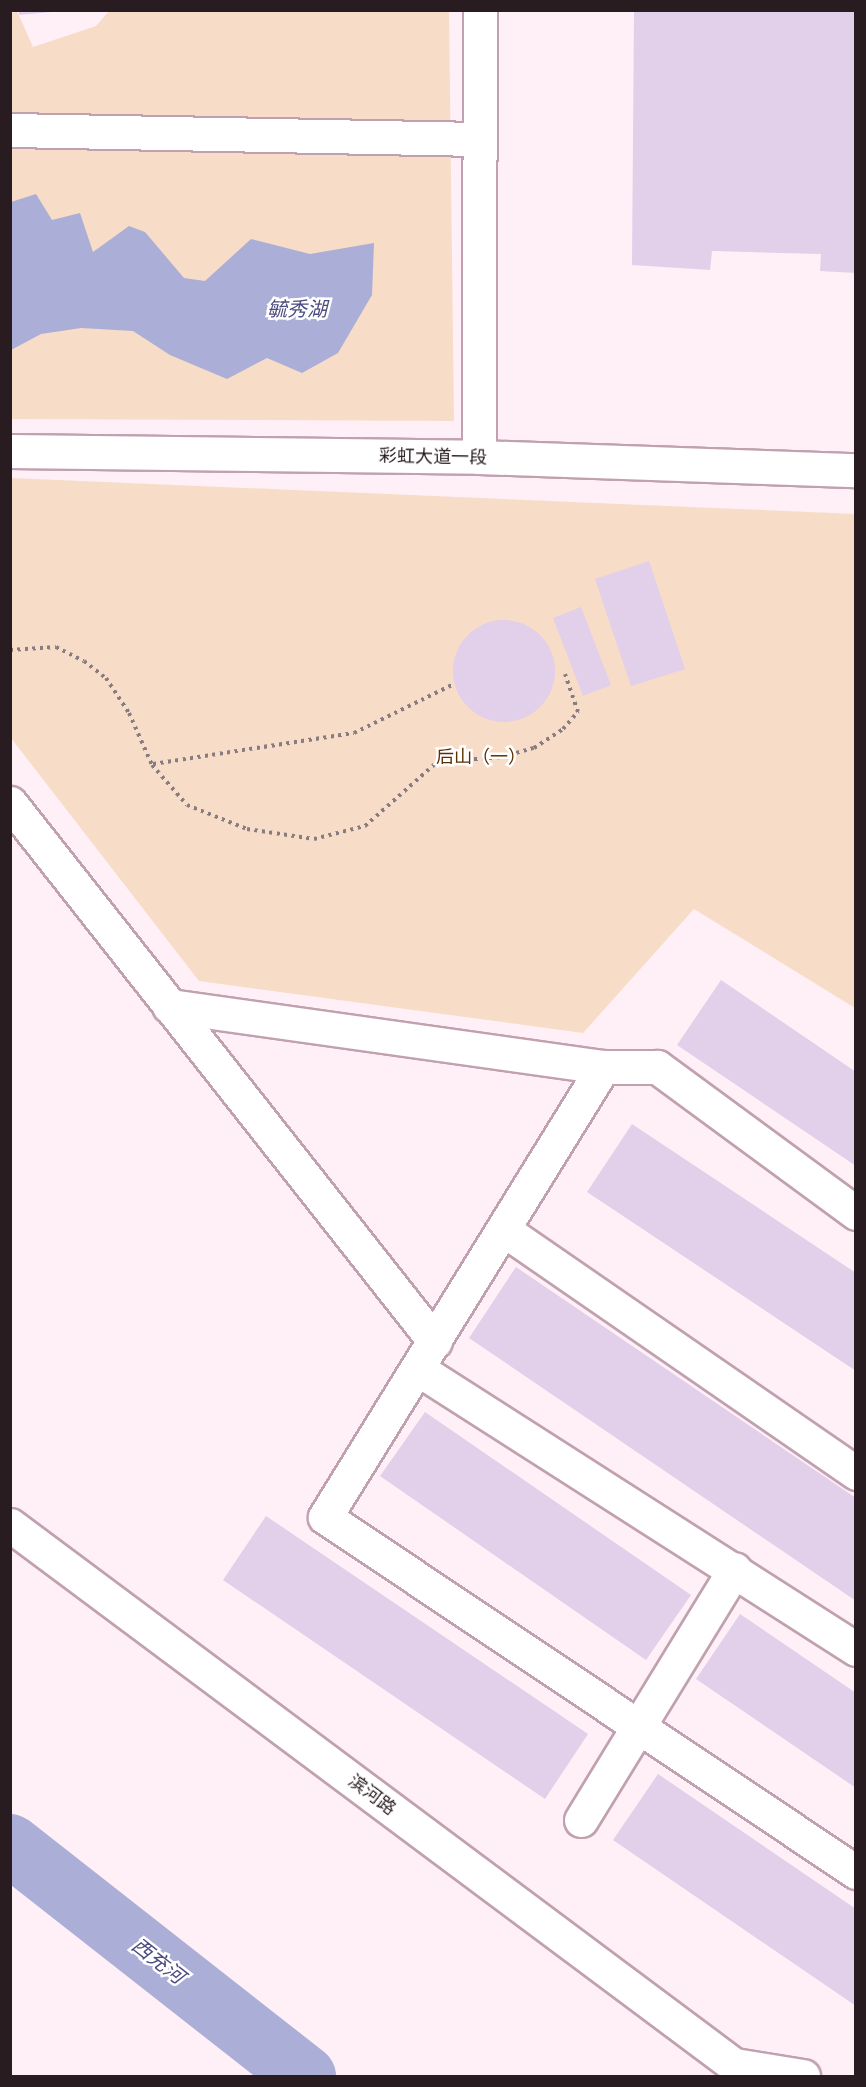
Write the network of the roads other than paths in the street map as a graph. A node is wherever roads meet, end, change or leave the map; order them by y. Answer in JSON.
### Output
{"nodes":[{"id":1,"x":480,"y":10,"type":"edge"},
{"id":2,"x":10,"y":130,"type":"edge"},
{"id":3,"x":480,"y":139,"type":"junction"},
{"id":4,"x":10,"y":451,"type":"edge"},
{"id":5,"x":479,"y":457,"type":"junction"},
{"id":6,"x":855,"y":470,"type":"edge"},
{"id":7,"x":10,"y":803,"type":"edge"},
{"id":8,"x":169,"y":1006,"type":"junction"},
{"id":9,"x":603,"y":1067,"type":"junction"},
{"id":10,"x":855,"y":1213,"type":"edge"},
{"id":11,"x":504,"y":1230,"type":"junction"},
{"id":12,"x":426,"y":1355,"type":"junction"},
{"id":13,"x":855,"y":1473,"type":"edge"},
{"id":14,"x":10,"y":1525,"type":"edge"},
{"id":15,"x":735,"y":1569,"type":"junction"},
{"id":16,"x":855,"y":1649,"type":"edge"},
{"id":17,"x":638,"y":1727,"type":"junction"},
{"id":18,"x":581,"y":1820,"type":"dead end"},
{"id":19,"x":855,"y":1872,"type":"edge"},
{"id":20,"x":802,"y":2076,"type":"edge"}],
"edges":[{"from":1,"to":3,"type":"street"},
{"from":2,"to":3,"type":"street"},
{"from":3,"to":5,"type":"street"},
{"from":4,"to":5,"type":"street","name":"彩虹大道一段"},
{"from":5,"to":6,"type":"street","name":"彩虹大道一段"},
{"from":7,"to":8,"type":"street"},
{"from":8,"to":9,"type":"street"},
{"from":8,"to":12,"type":"street"},
{"from":9,"to":10,"type":"street"},
{"from":9,"to":11,"type":"street"},
{"from":11,"to":12,"type":"street"},
{"from":11,"to":13,"type":"street"},
{"from":12,"to":15,"type":"street"},
{"from":12,"to":17,"type":"street"},
{"from":14,"to":20,"type":"street","name":"滨河路"},
{"from":15,"to":16,"type":"street"},
{"from":15,"to":17,"type":"street"},
{"from":17,"to":18,"type":"street"},
{"from":17,"to":19,"type":"street"}]}
